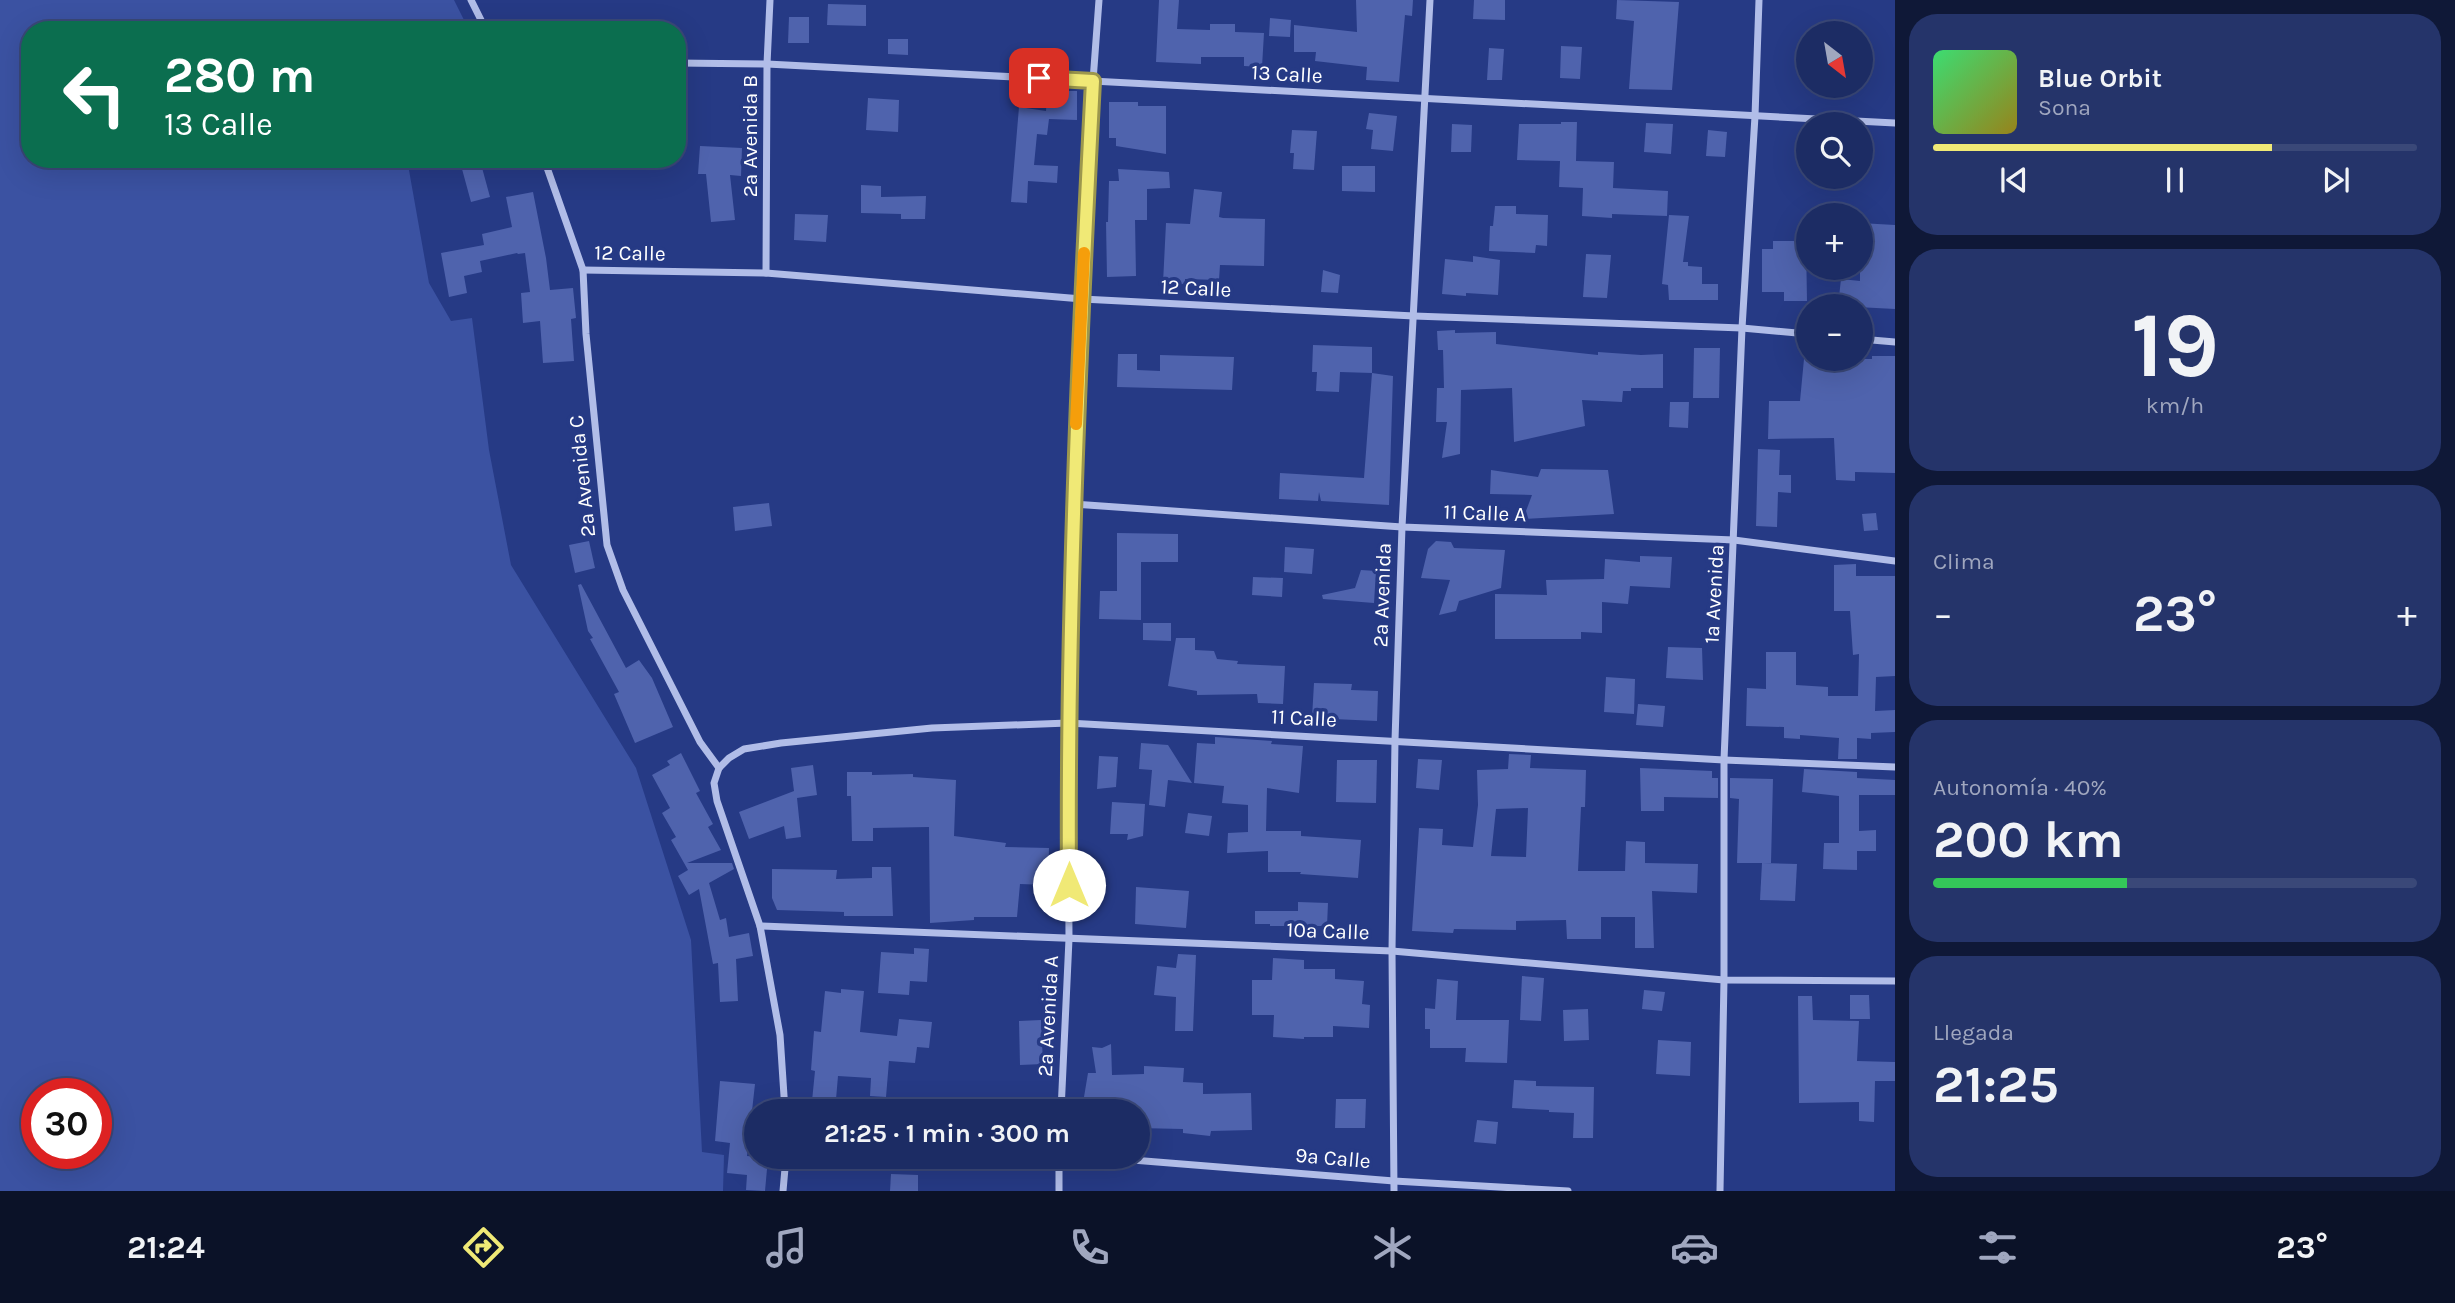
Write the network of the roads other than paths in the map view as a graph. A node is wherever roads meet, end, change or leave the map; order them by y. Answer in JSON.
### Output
{"nodes":[{"id":1,"x":471,"y":0,"type":"edge"},
{"id":2,"x":770,"y":0,"type":"edge"},
{"id":3,"x":1099,"y":0,"type":"edge"},
{"id":4,"x":1430,"y":0,"type":"edge"},
{"id":5,"x":1759,"y":0,"type":"edge"},
{"id":6,"x":482,"y":21,"type":"edge"},
{"id":7,"x":686,"y":63,"type":"edge"},
{"id":8,"x":767,"y":64,"type":"junction"},
{"id":9,"x":1093,"y":81,"type":"junction"},
{"id":10,"x":1426,"y":99,"type":"junction"},
{"id":11,"x":1755,"y":116,"type":"junction"},
{"id":12,"x":1895,"y":122,"type":"edge"},
{"id":13,"x":547,"y":168,"type":"edge"},
{"id":14,"x":583,"y":270,"type":"junction"},
{"id":15,"x":766,"y":273,"type":"junction"},
{"id":16,"x":1082,"y":299,"type":"junction"},
{"id":17,"x":1413,"y":316,"type":"junction"},
{"id":18,"x":1742,"y":328,"type":"junction"},
{"id":19,"x":1796,"y":333,"type":"edge"},
{"id":20,"x":1873,"y":340,"type":"edge"},
{"id":21,"x":1895,"y":342,"type":"edge"},
{"id":22,"x":1073,"y":504,"type":"junction"},
{"id":23,"x":1402,"y":527,"type":"junction"},
{"id":24,"x":1734,"y":540,"type":"junction"},
{"id":25,"x":1895,"y":561,"type":"edge"},
{"id":26,"x":1068,"y":723,"type":"junction"},
{"id":27,"x":1395,"y":740,"type":"junction"},
{"id":28,"x":1724,"y":760,"type":"junction"},
{"id":29,"x":1895,"y":766,"type":"edge"},
{"id":30,"x":719,"y":768,"type":"junction"},
{"id":31,"x":760,"y":926,"type":"junction"},
{"id":32,"x":1069,"y":939,"type":"junction"},
{"id":33,"x":1392,"y":951,"type":"junction"},
{"id":34,"x":1724,"y":980,"type":"junction"},
{"id":35,"x":1895,"y":981,"type":"edge"},
{"id":36,"x":784,"y":1099,"type":"edge"},
{"id":37,"x":1062,"y":1099,"type":"edge"},
{"id":38,"x":1150,"y":1161,"type":"edge"},
{"id":39,"x":785,"y":1169,"type":"edge"},
{"id":40,"x":1059,"y":1169,"type":"edge"},
{"id":41,"x":1394,"y":1181,"type":"junction"},
{"id":42,"x":783,"y":1191,"type":"edge"},
{"id":43,"x":1059,"y":1191,"type":"edge"},
{"id":44,"x":1394,"y":1191,"type":"edge"},
{"id":45,"x":1568,"y":1191,"type":"edge"},
{"id":46,"x":1720,"y":1191,"type":"edge"}],
"edges":[{"from":1,"to":6,"type":"street"},
{"from":2,"to":8,"type":"street","name":"2a Avenida B"},
{"from":3,"to":9,"type":"street","name":"2a Avenida A"},
{"from":4,"to":10,"type":"street","name":"2a Avenida"},
{"from":5,"to":11,"type":"street","name":"1a Avenida"},
{"from":7,"to":8,"type":"street","name":"13 Calle"},
{"from":8,"to":9,"type":"street","name":"13 Calle"},
{"from":8,"to":15,"type":"street","name":"2a Avenida B"},
{"from":9,"to":10,"type":"street","name":"13 Calle"},
{"from":9,"to":16,"type":"street","name":"2a Avenida A"},
{"from":10,"to":11,"type":"street","name":"13 Calle"},
{"from":10,"to":17,"type":"street","name":"2a Avenida"},
{"from":11,"to":12,"type":"street","name":"13 Calle"},
{"from":11,"to":18,"type":"street","name":"1a Avenida"},
{"from":13,"to":14,"type":"street","name":"2a Avenida C"},
{"from":14,"to":15,"type":"street","name":"12 Calle"},
{"from":14,"to":30,"type":"street","name":"2a Avenida C"},
{"from":15,"to":16,"type":"street","name":"12 Calle"},
{"from":16,"to":17,"type":"street","name":"12 Calle"},
{"from":16,"to":22,"type":"street","name":"2a Avenida A"},
{"from":17,"to":18,"type":"street","name":"12 Calle"},
{"from":17,"to":23,"type":"street","name":"2a Avenida"},
{"from":18,"to":19,"type":"street","name":"12 Calle"},
{"from":18,"to":24,"type":"street","name":"1a Avenida"},
{"from":20,"to":21,"type":"street"},
{"from":22,"to":23,"type":"street","name":"11 Calle A"},
{"from":22,"to":26,"type":"street","name":"2a Avenida A"},
{"from":23,"to":24,"type":"street","name":"11 Calle A"},
{"from":23,"to":27,"type":"street","name":"2a Avenida"},
{"from":24,"to":25,"type":"street","name":"11 Calle A"},
{"from":24,"to":28,"type":"street","name":"1a Avenida"},
{"from":26,"to":27,"type":"street","name":"11 Calle"},
{"from":26,"to":30,"type":"street","name":"11 Calle"},
{"from":26,"to":32,"type":"street","name":"2a Avenida A"},
{"from":27,"to":28,"type":"street","name":"11 Calle"},
{"from":27,"to":33,"type":"street","name":"2a Avenida"},
{"from":28,"to":29,"type":"street","name":"11 Calle"},
{"from":28,"to":34,"type":"street","name":"1a Avenida"},
{"from":30,"to":31,"type":"street"},
{"from":31,"to":32,"type":"street","name":"10a Calle"},
{"from":31,"to":36,"type":"street"},
{"from":32,"to":33,"type":"street","name":"10a Calle"},
{"from":32,"to":37,"type":"street","name":"2a Avenida A"},
{"from":33,"to":34,"type":"street","name":"10a Calle"},
{"from":33,"to":41,"type":"street","name":"2a Avenida"},
{"from":34,"to":35,"type":"street","name":"10a Calle"},
{"from":34,"to":46,"type":"street","name":"1a Avenida"},
{"from":38,"to":41,"type":"street","name":"9a Calle"},
{"from":39,"to":42,"type":"street"},
{"from":40,"to":43,"type":"street"},
{"from":41,"to":44,"type":"street","name":"2a Avenida"},
{"from":41,"to":45,"type":"street","name":"9a Calle"}]}
